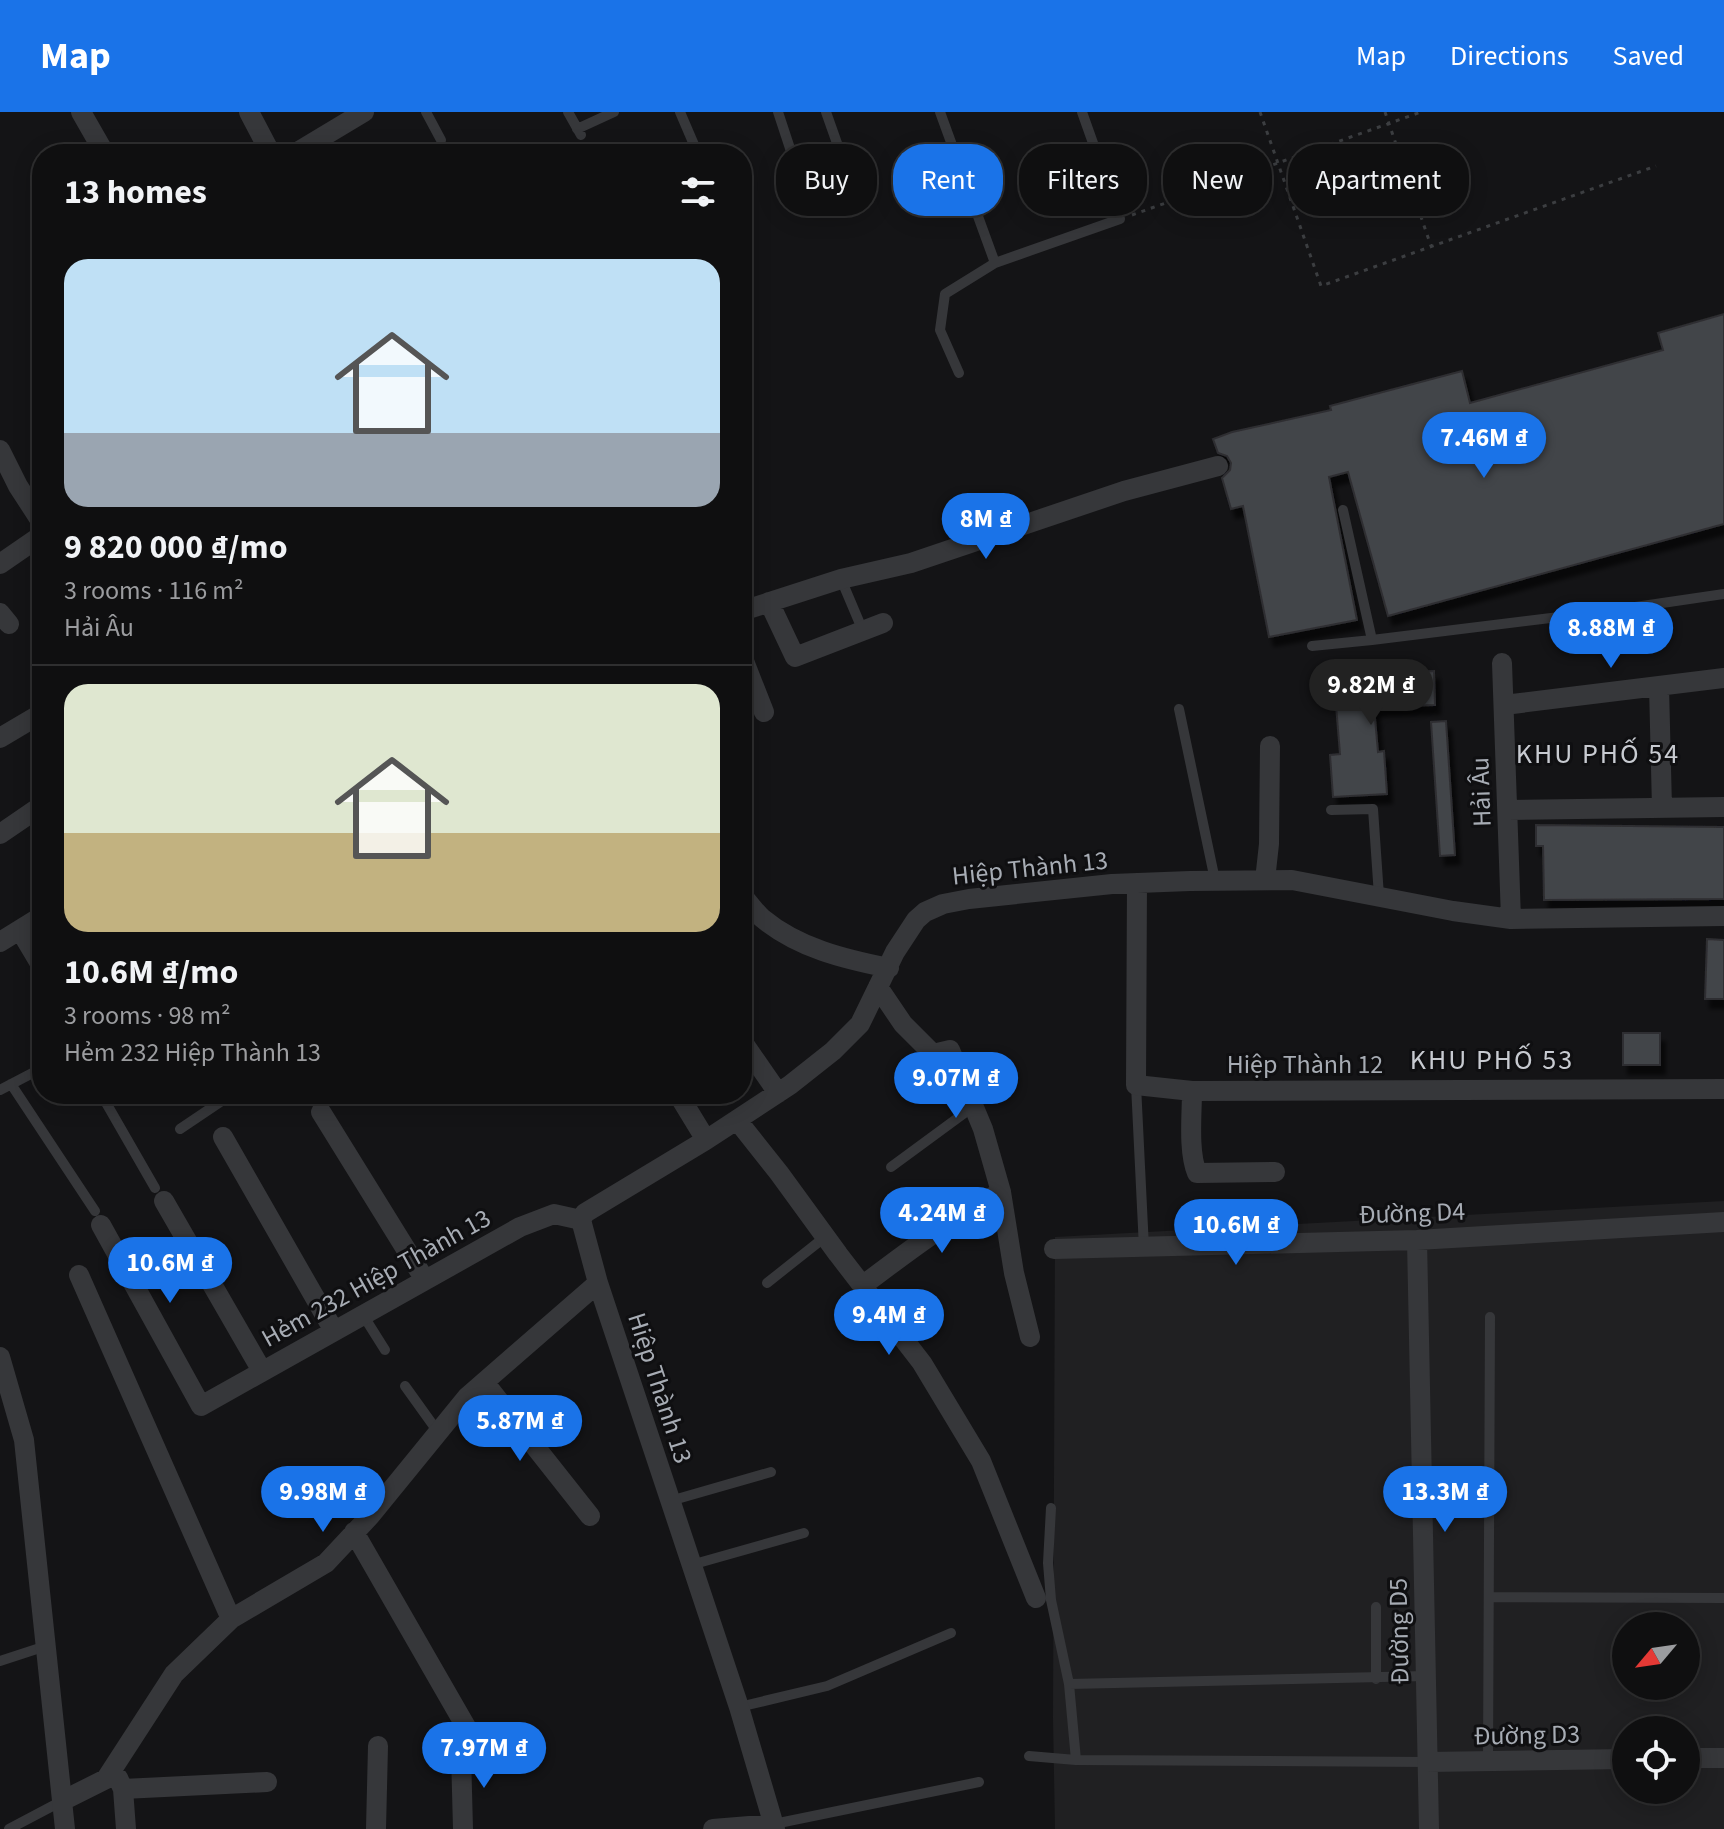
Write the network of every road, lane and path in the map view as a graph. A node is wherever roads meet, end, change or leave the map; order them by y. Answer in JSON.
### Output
{"nodes":[{"id":1,"x":81,"y":112,"type":"edge"},
{"id":2,"x":249,"y":112,"type":"edge"},
{"id":3,"x":364,"y":112,"type":"edge"},
{"id":4,"x":426,"y":112,"type":"edge"},
{"id":5,"x":568,"y":112,"type":"edge"},
{"id":6,"x":614,"y":112,"type":"edge"},
{"id":7,"x":680,"y":112,"type":"edge"},
{"id":8,"x":778,"y":112,"type":"edge"},
{"id":9,"x":826,"y":112,"type":"edge"},
{"id":10,"x":940,"y":112,"type":"edge"},
{"id":11,"x":1082,"y":112,"type":"edge"},
{"id":12,"x":1260,"y":112,"type":"edge"},
{"id":13,"x":1385,"y":112,"type":"edge"},
{"id":14,"x":1421,"y":112,"type":"edge"},
{"id":15,"x":1389,"y":124,"type":"junction"},
{"id":16,"x":441,"y":140,"type":"dead end"},
{"id":17,"x":99,"y":144,"type":"edge"},
{"id":18,"x":266,"y":144,"type":"edge"},
{"id":19,"x":311,"y":144,"type":"edge"},
{"id":20,"x":694,"y":144,"type":"edge"},
{"id":21,"x":789,"y":144,"type":"edge"},
{"id":22,"x":837,"y":144,"type":"edge"},
{"id":23,"x":1279,"y":163,"type":"junction"},
{"id":24,"x":1656,"y":166,"type":"dead end"},
{"id":25,"x":1120,"y":219,"type":"junction"},
{"id":26,"x":1431,"y":246,"type":"junction"},
{"id":27,"x":995,"y":263,"type":"junction"},
{"id":28,"x":959,"y":373,"type":"dead end"},
{"id":29,"x":0,"y":450,"type":"edge"},
{"id":30,"x":1218,"y":466,"type":"dead end"},
{"id":31,"x":32,"y":508,"type":"edge"},
{"id":32,"x":1343,"y":510,"type":"dead end"},
{"id":33,"x":32,"y":542,"type":"edge"},
{"id":34,"x":0,"y":564,"type":"edge"},
{"id":35,"x":841,"y":579,"type":"junction"},
{"id":36,"x":1724,"y":594,"type":"edge"},
{"id":37,"x":769,"y":602,"type":"junction"},
{"id":38,"x":752,"y":608,"type":"edge"},
{"id":39,"x":883,"y":623,"type":"dead end"},
{"id":40,"x":863,"y":631,"type":"junction"},
{"id":41,"x":1372,"y":640,"type":"junction"},
{"id":42,"x":1312,"y":646,"type":"dead end"},
{"id":43,"x":1502,"y":663,"type":"dead end"},
{"id":44,"x":1724,"y":678,"type":"edge"},
{"id":45,"x":752,"y":681,"type":"edge"},
{"id":46,"x":1659,"y":686,"type":"junction"},
{"id":47,"x":1504,"y":705,"type":"junction"},
{"id":48,"x":1179,"y":709,"type":"dead end"},
{"id":49,"x":764,"y":712,"type":"dead end"},
{"id":50,"x":32,"y":719,"type":"edge"},
{"id":51,"x":0,"y":738,"type":"edge"},
{"id":52,"x":1270,"y":746,"type":"dead end"},
{"id":53,"x":1724,"y":807,"type":"edge"},
{"id":54,"x":1662,"y":808,"type":"junction"},
{"id":55,"x":1331,"y":810,"type":"dead end"},
{"id":56,"x":1508,"y":810,"type":"junction"},
{"id":57,"x":32,"y":812,"type":"edge"},
{"id":58,"x":0,"y":834,"type":"edge"},
{"id":59,"x":1215,"y":880,"type":"junction"},
{"id":60,"x":1265,"y":880,"type":"junction"},
{"id":61,"x":1137,"y":883,"type":"junction"},
{"id":62,"x":1379,"y":896,"type":"junction"},
{"id":63,"x":752,"y":907,"type":"edge"},
{"id":64,"x":1724,"y":916,"type":"edge"},
{"id":65,"x":1511,"y":919,"type":"junction"},
{"id":66,"x":32,"y":922,"type":"edge"},
{"id":67,"x":20,"y":930,"type":"junction"},
{"id":68,"x":0,"y":942,"type":"edge"},
{"id":69,"x":32,"y":950,"type":"edge"},
{"id":70,"x":889,"y":968,"type":"junction"},
{"id":71,"x":878,"y":987,"type":"junction"},
{"id":72,"x":752,"y":1055,"type":"edge"},
{"id":73,"x":32,"y":1073,"type":"edge"},
{"id":74,"x":11,"y":1084,"type":"junction"},
{"id":75,"x":1136,"y":1085,"type":"junction"},
{"id":76,"x":1724,"y":1089,"type":"edge"},
{"id":77,"x":0,"y":1090,"type":"edge"},
{"id":78,"x":1192,"y":1091,"type":"junction"},
{"id":79,"x":778,"y":1093,"type":"junction"},
{"id":80,"x":107,"y":1104,"type":"edge"},
{"id":81,"x":214,"y":1104,"type":"edge"},
{"id":82,"x":684,"y":1104,"type":"edge"},
{"id":83,"x":974,"y":1106,"type":"junction"},
{"id":84,"x":321,"y":1112,"type":"dead end"},
{"id":85,"x":737,"y":1120,"type":"junction"},
{"id":86,"x":180,"y":1129,"type":"dead end"},
{"id":87,"x":223,"y":1137,"type":"dead end"},
{"id":88,"x":706,"y":1140,"type":"junction"},
{"id":89,"x":891,"y":1167,"type":"dead end"},
{"id":90,"x":1275,"y":1172,"type":"dead end"},
{"id":91,"x":1001,"y":1192,"type":"junction"},
{"id":92,"x":160,"y":1195,"type":"joint"},
{"id":93,"x":98,"y":1218,"type":"joint"},
{"id":94,"x":581,"y":1220,"type":"junction"},
{"id":95,"x":1724,"y":1222,"type":"edge"},
{"id":96,"x":825,"y":1237,"type":"junction"},
{"id":97,"x":1417,"y":1240,"type":"junction"},
{"id":98,"x":1144,"y":1248,"type":"junction"},
{"id":99,"x":1054,"y":1249,"type":"dead end"},
{"id":100,"x":79,"y":1275,"type":"dead end"},
{"id":101,"x":425,"y":1280,"type":"junction"},
{"id":102,"x":598,"y":1283,"type":"junction"},
{"id":103,"x":767,"y":1283,"type":"dead end"},
{"id":104,"x":862,"y":1286,"type":"junction"},
{"id":105,"x":363,"y":1315,"type":"junction"},
{"id":106,"x":1490,"y":1317,"type":"dead end"},
{"id":107,"x":334,"y":1331,"type":"junction"},
{"id":108,"x":1030,"y":1337,"type":"dead end"},
{"id":109,"x":385,"y":1350,"type":"dead end"},
{"id":110,"x":0,"y":1357,"type":"edge"},
{"id":111,"x":262,"y":1371,"type":"junction"},
{"id":112,"x":484,"y":1382,"type":"junction"},
{"id":113,"x":405,"y":1386,"type":"dead end"},
{"id":114,"x":438,"y":1432,"type":"junction"},
{"id":115,"x":771,"y":1472,"type":"dead end"},
{"id":116,"x":670,"y":1501,"type":"junction"},
{"id":117,"x":1051,"y":1508,"type":"dead end"},
{"id":118,"x":590,"y":1516,"type":"dead end"},
{"id":119,"x":354,"y":1532,"type":"junction"},
{"id":120,"x":804,"y":1533,"type":"dead end"},
{"id":121,"x":691,"y":1565,"type":"junction"},
{"id":122,"x":1489,"y":1597,"type":"junction"},
{"id":123,"x":1036,"y":1598,"type":"dead end"},
{"id":124,"x":1724,"y":1598,"type":"edge"},
{"id":125,"x":1376,"y":1607,"type":"dead end"},
{"id":126,"x":231,"y":1619,"type":"junction"},
{"id":127,"x":951,"y":1633,"type":"dead end"},
{"id":128,"x":46,"y":1646,"type":"junction"},
{"id":129,"x":0,"y":1661,"type":"edge"},
{"id":130,"x":1426,"y":1676,"type":"junction"},
{"id":131,"x":1376,"y":1679,"type":"junction"},
{"id":132,"x":1069,"y":1684,"type":"junction"},
{"id":133,"x":739,"y":1707,"type":"junction"},
{"id":134,"x":378,"y":1746,"type":"dead end"},
{"id":135,"x":1029,"y":1756,"type":"dead end"},
{"id":136,"x":1700,"y":1758,"type":"edge"},
{"id":137,"x":1724,"y":1758,"type":"edge"},
{"id":138,"x":1612,"y":1759,"type":"edge"},
{"id":139,"x":1076,"y":1760,"type":"junction"},
{"id":140,"x":1488,"y":1761,"type":"junction"},
{"id":141,"x":1428,"y":1762,"type":"junction"},
{"id":142,"x":114,"y":1767,"type":"junction"},
{"id":143,"x":267,"y":1782,"type":"dead end"},
{"id":144,"x":979,"y":1782,"type":"dead end"},
{"id":145,"x":123,"y":1789,"type":"junction"},
{"id":146,"x":62,"y":1801,"type":"junction"},
{"id":147,"x":774,"y":1827,"type":"edge"},
{"id":148,"x":9,"y":1829,"type":"edge"},
{"id":149,"x":65,"y":1829,"type":"edge"},
{"id":150,"x":126,"y":1829,"type":"edge"},
{"id":151,"x":376,"y":1829,"type":"edge"},
{"id":152,"x":463,"y":1829,"type":"edge"},
{"id":153,"x":713,"y":1829,"type":"edge"},
{"id":154,"x":1429,"y":1829,"type":"edge"}],
"edges":[{"from":1,"to":17,"type":"street"},
{"from":2,"to":18,"type":"street"},
{"from":3,"to":19,"type":"street"},
{"from":4,"to":16,"type":"lane"},
{"from":5,"to":6,"type":"lane"},
{"from":7,"to":20,"type":"lane"},
{"from":8,"to":21,"type":"lane"},
{"from":9,"to":22,"type":"lane"},
{"from":10,"to":27,"type":"lane"},
{"from":11,"to":25,"type":"lane"},
{"from":12,"to":23,"type":"path"},
{"from":13,"to":15,"type":"path"},
{"from":14,"to":15,"type":"path"},
{"from":15,"to":23,"type":"path"},
{"from":15,"to":26,"type":"path"},
{"from":23,"to":25,"type":"path"},
{"from":23,"to":26,"type":"path"},
{"from":24,"to":26,"type":"path"},
{"from":25,"to":27,"type":"lane"},
{"from":27,"to":28,"type":"lane"},
{"from":29,"to":31,"type":"street"},
{"from":30,"to":35,"type":"street"},
{"from":32,"to":41,"type":"lane"},
{"from":33,"to":34,"type":"street"},
{"from":35,"to":37,"type":"street"},
{"from":35,"to":40,"type":"lane"},
{"from":36,"to":41,"type":"lane"},
{"from":37,"to":38,"type":"street"},
{"from":37,"to":40,"type":"street"},
{"from":39,"to":40,"type":"street"},
{"from":41,"to":42,"type":"lane"},
{"from":43,"to":47,"type":"street","name":"Hải Âu"},
{"from":44,"to":46,"type":"street"},
{"from":45,"to":49,"type":"street"},
{"from":46,"to":47,"type":"street"},
{"from":46,"to":54,"type":"street"},
{"from":47,"to":56,"type":"street","name":"Hải Âu"},
{"from":48,"to":59,"type":"lane"},
{"from":50,"to":51,"type":"street"},
{"from":52,"to":60,"type":"street"},
{"from":53,"to":54,"type":"street"},
{"from":54,"to":56,"type":"street"},
{"from":55,"to":62,"type":"lane"},
{"from":56,"to":65,"type":"street","name":"Hải Âu"},
{"from":57,"to":58,"type":"street"},
{"from":59,"to":60,"type":"street","name":"Hiệp Thành 13"},
{"from":59,"to":61,"type":"street","name":"Hiệp Thành 13"},
{"from":60,"to":62,"type":"street","name":"Hiệp Thành 13"},
{"from":61,"to":70,"type":"street","name":"Hiệp Thành 13"},
{"from":61,"to":75,"type":"street"},
{"from":62,"to":65,"type":"street","name":"Hiệp Thành 13"},
{"from":63,"to":70,"type":"street"},
{"from":64,"to":65,"type":"street","name":"Hiệp Thành 13"},
{"from":66,"to":67,"type":"street"},
{"from":67,"to":68,"type":"street"},
{"from":67,"to":69,"type":"street"},
{"from":70,"to":71,"type":"street","name":"Hiệp Thành 13"},
{"from":71,"to":79,"type":"street","name":"Hiệp Thành 13"},
{"from":71,"to":83,"type":"street"},
{"from":72,"to":79,"type":"street"},
{"from":73,"to":74,"type":"lane"},
{"from":74,"to":77,"type":"lane"},
{"from":74,"to":93,"type":"lane"},
{"from":75,"to":78,"type":"street","name":"Hiệp Thành 12"},
{"from":75,"to":98,"type":"lane"},
{"from":76,"to":78,"type":"street","name":"Hiệp Thành 12"},
{"from":78,"to":90,"type":"street"},
{"from":79,"to":85,"type":"street","name":"Hiệp Thành 13"},
{"from":80,"to":92,"type":"lane"},
{"from":81,"to":86,"type":"lane"},
{"from":82,"to":88,"type":"street"},
{"from":83,"to":89,"type":"lane"},
{"from":83,"to":91,"type":"street"},
{"from":84,"to":101,"type":"street"},
{"from":85,"to":88,"type":"street","name":"Hiệp Thành 13"},
{"from":85,"to":96,"type":"street"},
{"from":87,"to":107,"type":"street"},
{"from":88,"to":94,"type":"street","name":"Hiệp Thành 13"},
{"from":91,"to":104,"type":"street"},
{"from":91,"to":108,"type":"street"},
{"from":92,"to":111,"type":"street"},
{"from":93,"to":111,"type":"street","name":"Hẻm 232 Hiệp Thành 13"},
{"from":94,"to":101,"type":"street","name":"Hẻm 232 Hiệp Thành 13"},
{"from":94,"to":102,"type":"street","name":"Hiệp Thành 13"},
{"from":95,"to":97,"type":"street","name":"Đường D4"},
{"from":96,"to":103,"type":"lane"},
{"from":96,"to":104,"type":"street"},
{"from":97,"to":98,"type":"street","name":"Đường D4"},
{"from":97,"to":130,"type":"street","name":"Đường D5"},
{"from":98,"to":99,"type":"street","name":"Đường D4"},
{"from":100,"to":126,"type":"street"},
{"from":101,"to":105,"type":"street","name":"Hẻm 232 Hiệp Thành 13"},
{"from":102,"to":112,"type":"street"},
{"from":102,"to":116,"type":"street","name":"Hiệp Thành 13"},
{"from":104,"to":123,"type":"street"},
{"from":105,"to":107,"type":"street","name":"Hẻm 232 Hiệp Thành 13"},
{"from":105,"to":109,"type":"lane"},
{"from":106,"to":122,"type":"lane"},
{"from":107,"to":111,"type":"street","name":"Hẻm 232 Hiệp Thành 13"},
{"from":110,"to":128,"type":"street"},
{"from":112,"to":114,"type":"street"},
{"from":112,"to":118,"type":"street"},
{"from":113,"to":114,"type":"lane"},
{"from":114,"to":119,"type":"street"},
{"from":115,"to":116,"type":"lane"},
{"from":116,"to":121,"type":"street","name":"Hiệp Thành 13"},
{"from":117,"to":132,"type":"lane"},
{"from":119,"to":126,"type":"street"},
{"from":119,"to":152,"type":"street"},
{"from":120,"to":121,"type":"lane"},
{"from":121,"to":133,"type":"street","name":"Hiệp Thành 13"},
{"from":122,"to":124,"type":"lane"},
{"from":122,"to":140,"type":"lane"},
{"from":125,"to":131,"type":"lane"},
{"from":126,"to":142,"type":"street"},
{"from":127,"to":133,"type":"lane"},
{"from":128,"to":129,"type":"lane"},
{"from":128,"to":146,"type":"street"},
{"from":130,"to":131,"type":"lane"},
{"from":130,"to":141,"type":"street","name":"Đường D5"},
{"from":131,"to":132,"type":"lane"},
{"from":132,"to":139,"type":"lane"},
{"from":133,"to":147,"type":"street","name":"Hiệp Thành 13"},
{"from":134,"to":151,"type":"street"},
{"from":135,"to":139,"type":"lane"},
{"from":136,"to":137,"type":"street"},
{"from":138,"to":140,"type":"street","name":"Đường D3"},
{"from":139,"to":141,"type":"lane"},
{"from":140,"to":141,"type":"street","name":"Đường D3"},
{"from":141,"to":154,"type":"street","name":"Đường D5"},
{"from":142,"to":145,"type":"street"},
{"from":142,"to":146,"type":"street"},
{"from":143,"to":145,"type":"street"},
{"from":144,"to":147,"type":"lane"},
{"from":145,"to":150,"type":"street"},
{"from":146,"to":148,"type":"lane"},
{"from":146,"to":149,"type":"street"},
{"from":147,"to":153,"type":"street"}]}
